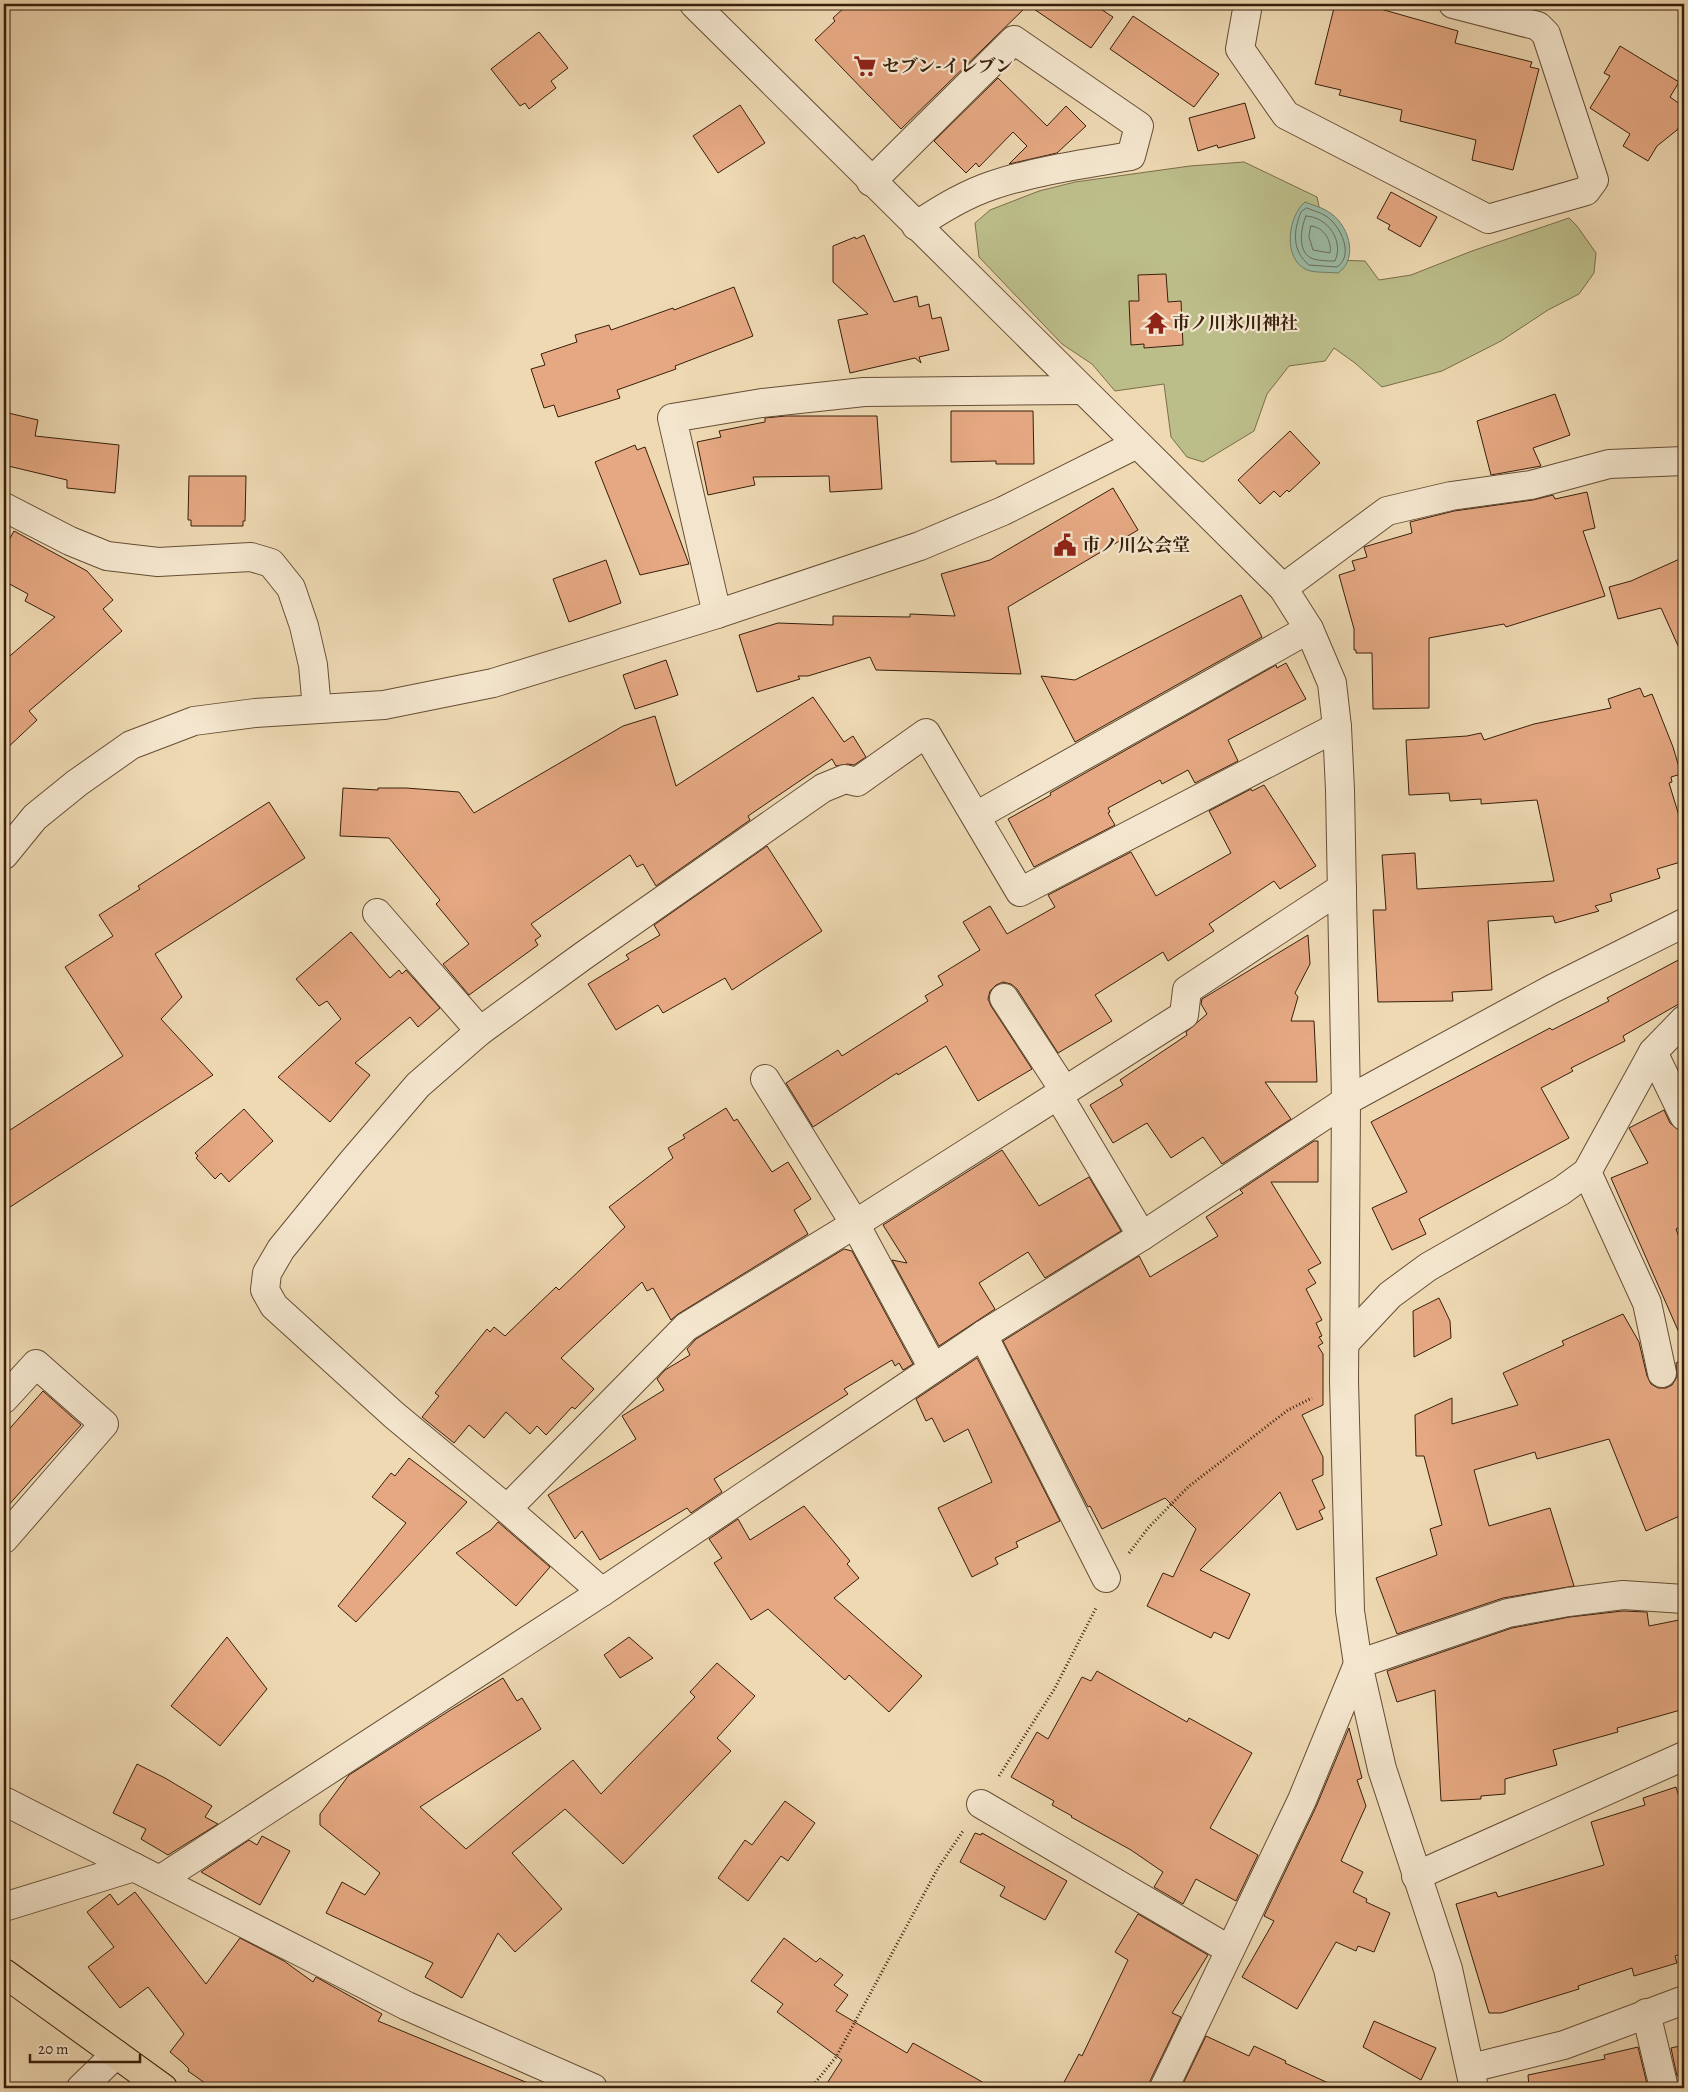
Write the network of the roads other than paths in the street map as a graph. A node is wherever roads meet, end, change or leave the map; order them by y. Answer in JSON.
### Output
{"nodes":[{"id":1,"x":694,"y":4,"type":"edge"},
{"id":2,"x":1248,"y":4,"type":"edge"},
{"id":3,"x":1453,"y":4,"type":"edge"},
{"id":4,"x":871,"y":182,"type":"junction"},
{"id":5,"x":916,"y":226,"type":"junction"},
{"id":6,"x":1081,"y":390,"type":"junction"},
{"id":7,"x":1136,"y":444,"type":"junction"},
{"id":8,"x":1684,"y":461,"type":"edge"},
{"id":9,"x":4,"y":507,"type":"edge"},
{"id":10,"x":1283,"y":588,"type":"junction"},
{"id":11,"x":717,"y":614,"type":"junction"},
{"id":12,"x":1308,"y":630,"type":"junction"},
{"id":13,"x":317,"y":709,"type":"junction"},
{"id":14,"x":1338,"y":727,"type":"junction"},
{"id":15,"x":976,"y":816,"type":"junction"},
{"id":16,"x":4,"y":855,"type":"edge"},
{"id":17,"x":1342,"y":888,"type":"junction"},
{"id":18,"x":377,"y":913,"type":"dead end"},
{"id":19,"x":1684,"y":923,"type":"edge"},
{"id":20,"x":1004,"y":998,"type":"dead end"},
{"id":21,"x":1684,"y":1020,"type":"edge"},
{"id":22,"x":480,"y":1031,"type":"junction"},
{"id":23,"x":1653,"y":1052,"type":"junction"},
{"id":24,"x":765,"y":1079,"type":"dead end"},
{"id":25,"x":1061,"y":1093,"type":"junction"},
{"id":26,"x":1346,"y":1101,"type":"junction"},
{"id":27,"x":1684,"y":1116,"type":"edge"},
{"id":28,"x":1587,"y":1172,"type":"junction"},
{"id":29,"x":855,"y":1224,"type":"junction"},
{"id":30,"x":1142,"y":1236,"type":"junction"},
{"id":31,"x":983,"y":1335,"type":"junction"},
{"id":32,"x":1345,"y":1343,"type":"junction"},
{"id":33,"x":934,"y":1368,"type":"junction"},
{"id":34,"x":1662,"y":1373,"type":"dead end"},
{"id":35,"x":4,"y":1399,"type":"edge"},
{"id":36,"x":507,"y":1509,"type":"junction"},
{"id":37,"x":4,"y":1539,"type":"edge"},
{"id":38,"x":1106,"y":1578,"type":"road end"},
{"id":39,"x":602,"y":1592,"type":"junction"},
{"id":40,"x":1684,"y":1599,"type":"edge"},
{"id":41,"x":1358,"y":1664,"type":"junction"},
{"id":42,"x":1684,"y":1756,"type":"edge"},
{"id":43,"x":4,"y":1801,"type":"edge"},
{"id":44,"x":982,"y":1804,"type":"road end"},
{"id":45,"x":134,"y":1867,"type":"junction"},
{"id":46,"x":1416,"y":1876,"type":"junction"},
{"id":47,"x":161,"y":1880,"type":"junction"},
{"id":48,"x":4,"y":1907,"type":"edge"},
{"id":49,"x":1230,"y":1950,"type":"junction"},
{"id":50,"x":4,"y":1973,"type":"edge"},
{"id":51,"x":1684,"y":2000,"type":"edge"},
{"id":52,"x":1646,"y":2013,"type":"junction"},
{"id":53,"x":116,"y":2054,"type":"junction"},
{"id":54,"x":1473,"y":2078,"type":"edge"},
{"id":55,"x":81,"y":2088,"type":"edge"},
{"id":56,"x":163,"y":2088,"type":"edge"},
{"id":57,"x":593,"y":2088,"type":"edge"},
{"id":58,"x":1164,"y":2088,"type":"edge"},
{"id":59,"x":1664,"y":2088,"type":"edge"}],
"edges":[{"from":1,"to":4,"type":"street"},
{"from":2,"to":3,"type":"street"},
{"from":4,"to":5,"type":"street"},
{"from":4,"to":5,"type":"street"},
{"from":5,"to":6,"type":"street"},
{"from":6,"to":7,"type":"street"},
{"from":6,"to":11,"type":"street"},
{"from":7,"to":10,"type":"street"},
{"from":7,"to":11,"type":"street"},
{"from":8,"to":10,"type":"street"},
{"from":9,"to":13,"type":"street"},
{"from":10,"to":12,"type":"street"},
{"from":11,"to":13,"type":"street"},
{"from":12,"to":14,"type":"street"},
{"from":12,"to":15,"type":"street"},
{"from":13,"to":16,"type":"street"},
{"from":14,"to":15,"type":"street"},
{"from":14,"to":17,"type":"street"},
{"from":15,"to":22,"type":"street"},
{"from":17,"to":25,"type":"street"},
{"from":17,"to":26,"type":"street"},
{"from":18,"to":22,"type":"street"},
{"from":19,"to":26,"type":"street"},
{"from":20,"to":25,"type":"street"},
{"from":21,"to":23,"type":"street"},
{"from":22,"to":36,"type":"street"},
{"from":23,"to":27,"type":"street"},
{"from":23,"to":28,"type":"street"},
{"from":24,"to":29,"type":"street"},
{"from":25,"to":29,"type":"street"},
{"from":25,"to":30,"type":"street"},
{"from":26,"to":30,"type":"street"},
{"from":26,"to":32,"type":"street"},
{"from":28,"to":32,"type":"street"},
{"from":28,"to":34,"type":"street"},
{"from":29,"to":33,"type":"street"},
{"from":29,"to":36,"type":"street"},
{"from":30,"to":31,"type":"street"},
{"from":31,"to":33,"type":"street"},
{"from":31,"to":38,"type":"street"},
{"from":32,"to":41,"type":"street"},
{"from":33,"to":39,"type":"street"},
{"from":35,"to":37,"type":"street"},
{"from":36,"to":39,"type":"street"},
{"from":39,"to":47,"type":"street"},
{"from":40,"to":41,"type":"street"},
{"from":41,"to":46,"type":"street"},
{"from":41,"to":49,"type":"street"},
{"from":42,"to":46,"type":"street"},
{"from":43,"to":45,"type":"street"},
{"from":44,"to":49,"type":"street"},
{"from":45,"to":47,"type":"street"},
{"from":45,"to":48,"type":"street"},
{"from":46,"to":54,"type":"street"},
{"from":47,"to":57,"type":"street"},
{"from":49,"to":58,"type":"street"},
{"from":50,"to":53,"type":"main road"},
{"from":51,"to":52,"type":"street"},
{"from":52,"to":54,"type":"street"},
{"from":52,"to":59,"type":"street"},
{"from":53,"to":55,"type":"street"},
{"from":53,"to":56,"type":"main road"}]}
